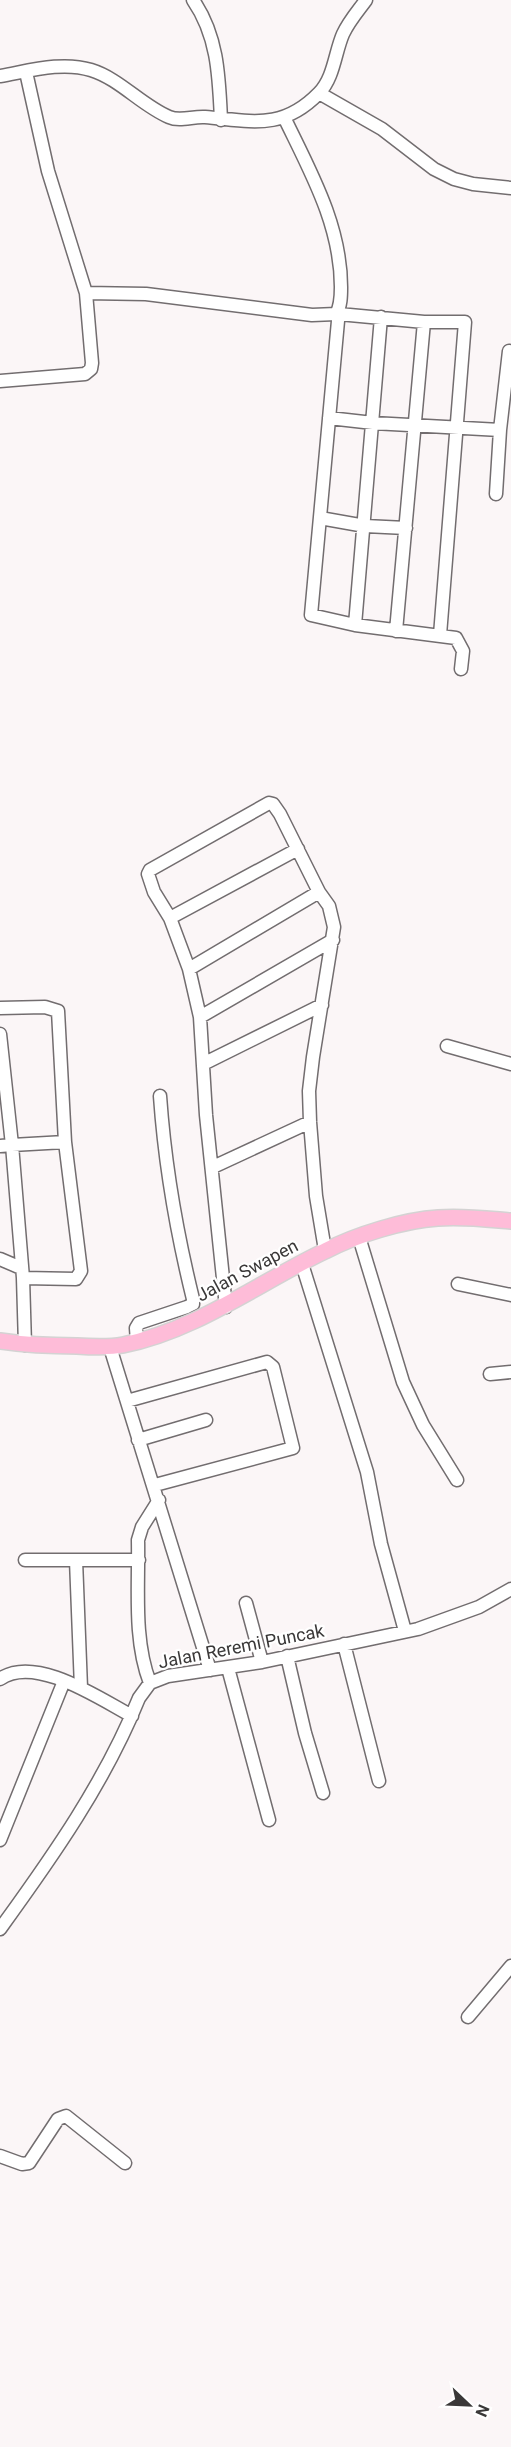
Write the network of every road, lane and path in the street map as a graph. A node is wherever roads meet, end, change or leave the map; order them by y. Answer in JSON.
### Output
{"nodes":[{"id":1,"x":193,"y":0,"type":"edge"},
{"id":2,"x":366,"y":0,"type":"edge"},
{"id":3,"x":26,"y":72,"type":"junction"},
{"id":4,"x":0,"y":76,"type":"edge"},
{"id":5,"x":319,"y":93,"type":"junction"},
{"id":6,"x":284,"y":117,"type":"junction"},
{"id":7,"x":221,"y":120,"type":"junction"},
{"id":8,"x":511,"y":188,"type":"edge"},
{"id":9,"x":86,"y":293,"type":"junction"},
{"id":10,"x":339,"y":312,"type":"junction"},
{"id":11,"x":381,"y":317,"type":"junction"},
{"id":12,"x":424,"y":322,"type":"junction"},
{"id":13,"x":509,"y":351,"type":"dead end"},
{"id":14,"x":0,"y":381,"type":"edge"},
{"id":15,"x":329,"y":418,"type":"junction"},
{"id":16,"x":374,"y":423,"type":"junction"},
{"id":17,"x":415,"y":424,"type":"junction"},
{"id":18,"x":457,"y":427,"type":"junction"},
{"id":19,"x":500,"y":430,"type":"junction"},
{"id":20,"x":496,"y":494,"type":"dead end"},
{"id":21,"x":320,"y":518,"type":"junction"},
{"id":22,"x":365,"y":526,"type":"junction"},
{"id":23,"x":406,"y":528,"type":"junction"},
{"id":24,"x":355,"y":625,"type":"junction"},
{"id":25,"x":396,"y":631,"type":"junction"},
{"id":26,"x":440,"y":635,"type":"junction"},
{"id":27,"x":461,"y":669,"type":"dead end"},
{"id":28,"x":298,"y":849,"type":"junction"},
{"id":29,"x":319,"y":892,"type":"junction"},
{"id":30,"x":170,"y":918,"type":"junction"},
{"id":31,"x":333,"y":940,"type":"junction"},
{"id":32,"x":189,"y":969,"type":"junction"},
{"id":33,"x":321,"y":1005,"type":"junction"},
{"id":34,"x":0,"y":1008,"type":"edge"},
{"id":35,"x":200,"y":1017,"type":"junction"},
{"id":36,"x":0,"y":1034,"type":"edge"},
{"id":37,"x":447,"y":1046,"type":"dead end"},
{"id":38,"x":203,"y":1064,"type":"junction"},
{"id":39,"x":511,"y":1064,"type":"edge"},
{"id":40,"x":160,"y":1096,"type":"dead end"},
{"id":41,"x":310,"y":1122,"type":"junction"},
{"id":42,"x":65,"y":1142,"type":"junction"},
{"id":43,"x":6,"y":1145,"type":"edge"},
{"id":44,"x":213,"y":1167,"type":"junction"},
{"id":45,"x":511,"y":1221,"type":"edge"},
{"id":46,"x":359,"y":1238,"type":"junction"},
{"id":47,"x":325,"y":1250,"type":"junction"},
{"id":48,"x":0,"y":1259,"type":"edge"},
{"id":49,"x":302,"y":1264,"type":"junction"},
{"id":50,"x":22,"y":1273,"type":"junction"},
{"id":51,"x":458,"y":1284,"type":"dead end"},
{"id":52,"x":511,"y":1295,"type":"edge"},
{"id":53,"x":226,"y":1307,"type":"junction"},
{"id":54,"x":0,"y":1341,"type":"edge"},
{"id":55,"x":137,"y":1342,"type":"junction"},
{"id":56,"x":25,"y":1345,"type":"junction"},
{"id":57,"x":110,"y":1347,"type":"junction"},
{"id":58,"x":511,"y":1372,"type":"edge"},
{"id":59,"x":490,"y":1374,"type":"dead end"},
{"id":60,"x":127,"y":1401,"type":"junction"},
{"id":61,"x":206,"y":1420,"type":"dead end"},
{"id":62,"x":138,"y":1440,"type":"junction"},
{"id":63,"x":457,"y":1480,"type":"dead end"},
{"id":64,"x":155,"y":1485,"type":"junction"},
{"id":65,"x":159,"y":1500,"type":"junction"},
{"id":66,"x":25,"y":1560,"type":"dead end"},
{"id":67,"x":76,"y":1560,"type":"junction"},
{"id":68,"x":139,"y":1560,"type":"junction"},
{"id":69,"x":511,"y":1589,"type":"edge"},
{"id":70,"x":246,"y":1603,"type":"dead end"},
{"id":71,"x":405,"y":1631,"type":"junction"},
{"id":72,"x":344,"y":1644,"type":"junction"},
{"id":73,"x":287,"y":1656,"type":"junction"},
{"id":74,"x":262,"y":1662,"type":"junction"},
{"id":75,"x":228,"y":1668,"type":"junction"},
{"id":76,"x":210,"y":1670,"type":"junction"},
{"id":77,"x":0,"y":1679,"type":"edge"},
{"id":78,"x":64,"y":1681,"type":"junction"},
{"id":79,"x":150,"y":1683,"type":"junction"},
{"id":80,"x":81,"y":1688,"type":"junction"},
{"id":81,"x":132,"y":1716,"type":"junction"},
{"id":82,"x":379,"y":1780,"type":"dead end"},
{"id":83,"x":323,"y":1793,"type":"dead end"},
{"id":84,"x":269,"y":1820,"type":"dead end"},
{"id":85,"x":0,"y":1840,"type":"edge"},
{"id":86,"x":0,"y":1929,"type":"edge"},
{"id":87,"x":511,"y":1966,"type":"edge"},
{"id":88,"x":468,"y":2016,"type":"dead end"},
{"id":89,"x":0,"y":2156,"type":"edge"},
{"id":90,"x":125,"y":2163,"type":"dead end"}],
"edges":[{"from":1,"to":7,"type":"street"},
{"from":2,"to":5,"type":"street"},
{"from":3,"to":4,"type":"street"},
{"from":3,"to":7,"type":"street"},
{"from":3,"to":9,"type":"street"},
{"from":5,"to":6,"type":"street"},
{"from":5,"to":8,"type":"street"},
{"from":6,"to":7,"type":"street"},
{"from":6,"to":10,"type":"street"},
{"from":9,"to":10,"type":"street"},
{"from":9,"to":14,"type":"street"},
{"from":10,"to":11,"type":"street"},
{"from":10,"to":15,"type":"street"},
{"from":11,"to":12,"type":"street"},
{"from":11,"to":16,"type":"street"},
{"from":12,"to":17,"type":"street"},
{"from":12,"to":18,"type":"street"},
{"from":13,"to":19,"type":"street"},
{"from":15,"to":16,"type":"street"},
{"from":15,"to":21,"type":"street"},
{"from":16,"to":17,"type":"street"},
{"from":16,"to":22,"type":"street"},
{"from":17,"to":18,"type":"street"},
{"from":17,"to":23,"type":"street"},
{"from":18,"to":19,"type":"street"},
{"from":18,"to":26,"type":"street"},
{"from":19,"to":20,"type":"street"},
{"from":21,"to":22,"type":"street"},
{"from":21,"to":24,"type":"street"},
{"from":22,"to":23,"type":"street"},
{"from":22,"to":24,"type":"street"},
{"from":23,"to":25,"type":"street"},
{"from":24,"to":25,"type":"street"},
{"from":25,"to":26,"type":"street"},
{"from":26,"to":27,"type":"street"},
{"from":28,"to":29,"type":"street"},
{"from":28,"to":30,"type":"street"},
{"from":28,"to":30,"type":"street"},
{"from":29,"to":31,"type":"street"},
{"from":29,"to":32,"type":"street"},
{"from":30,"to":32,"type":"street"},
{"from":31,"to":33,"type":"street"},
{"from":31,"to":35,"type":"street"},
{"from":32,"to":35,"type":"street"},
{"from":33,"to":38,"type":"street"},
{"from":33,"to":41,"type":"street"},
{"from":34,"to":42,"type":"street"},
{"from":35,"to":38,"type":"street"},
{"from":36,"to":43,"type":"street"},
{"from":37,"to":39,"type":"street"},
{"from":38,"to":44,"type":"street"},
{"from":40,"to":55,"type":"street"},
{"from":41,"to":44,"type":"street"},
{"from":41,"to":47,"type":"street"},
{"from":42,"to":43,"type":"street"},
{"from":42,"to":50,"type":"street"},
{"from":43,"to":50,"type":"street"},
{"from":44,"to":53,"type":"street"},
{"from":45,"to":46,"type":"main road","name":"Jalan Swapen"},
{"from":46,"to":47,"type":"main road","name":"Jalan Swapen"},
{"from":46,"to":63,"type":"street"},
{"from":47,"to":49,"type":"main road","name":"Jalan Swapen"},
{"from":48,"to":50,"type":"street"},
{"from":49,"to":53,"type":"main road","name":"Jalan Swapen"},
{"from":49,"to":71,"type":"street"},
{"from":50,"to":56,"type":"street"},
{"from":51,"to":52,"type":"street"},
{"from":53,"to":55,"type":"main road","name":"Jalan Swapen"},
{"from":54,"to":56,"type":"main road","name":"Jalan Swapen"},
{"from":55,"to":57,"type":"main road","name":"Jalan Swapen"},
{"from":56,"to":57,"type":"main road","name":"Jalan Swapen"},
{"from":57,"to":60,"type":"street"},
{"from":58,"to":59,"type":"street"},
{"from":60,"to":62,"type":"street"},
{"from":60,"to":64,"type":"street"},
{"from":61,"to":62,"type":"street"},
{"from":62,"to":64,"type":"street"},
{"from":64,"to":65,"type":"street"},
{"from":65,"to":68,"type":"street"},
{"from":65,"to":76,"type":"street"},
{"from":66,"to":67,"type":"street"},
{"from":67,"to":68,"type":"street"},
{"from":67,"to":80,"type":"street"},
{"from":68,"to":79,"type":"street"},
{"from":69,"to":71,"type":"street","name":"Jalan Reremi Puncak"},
{"from":70,"to":74,"type":"street"},
{"from":71,"to":72,"type":"street","name":"Jalan Reremi Puncak"},
{"from":72,"to":73,"type":"street","name":"Jalan Reremi Puncak"},
{"from":72,"to":82,"type":"street"},
{"from":73,"to":74,"type":"street","name":"Jalan Reremi Puncak"},
{"from":73,"to":83,"type":"street"},
{"from":74,"to":75,"type":"street","name":"Jalan Reremi Puncak"},
{"from":75,"to":76,"type":"street","name":"Jalan Reremi Puncak"},
{"from":75,"to":84,"type":"street"},
{"from":76,"to":79,"type":"street","name":"Jalan Reremi Puncak"},
{"from":77,"to":78,"type":"street"},
{"from":78,"to":80,"type":"street"},
{"from":78,"to":85,"type":"street"},
{"from":79,"to":81,"type":"street","name":"Jalan Reremi Puncak"},
{"from":80,"to":81,"type":"street"},
{"from":81,"to":86,"type":"street","name":"Jalan Reremi Puncak"},
{"from":87,"to":88,"type":"street"},
{"from":89,"to":90,"type":"street"}]}
